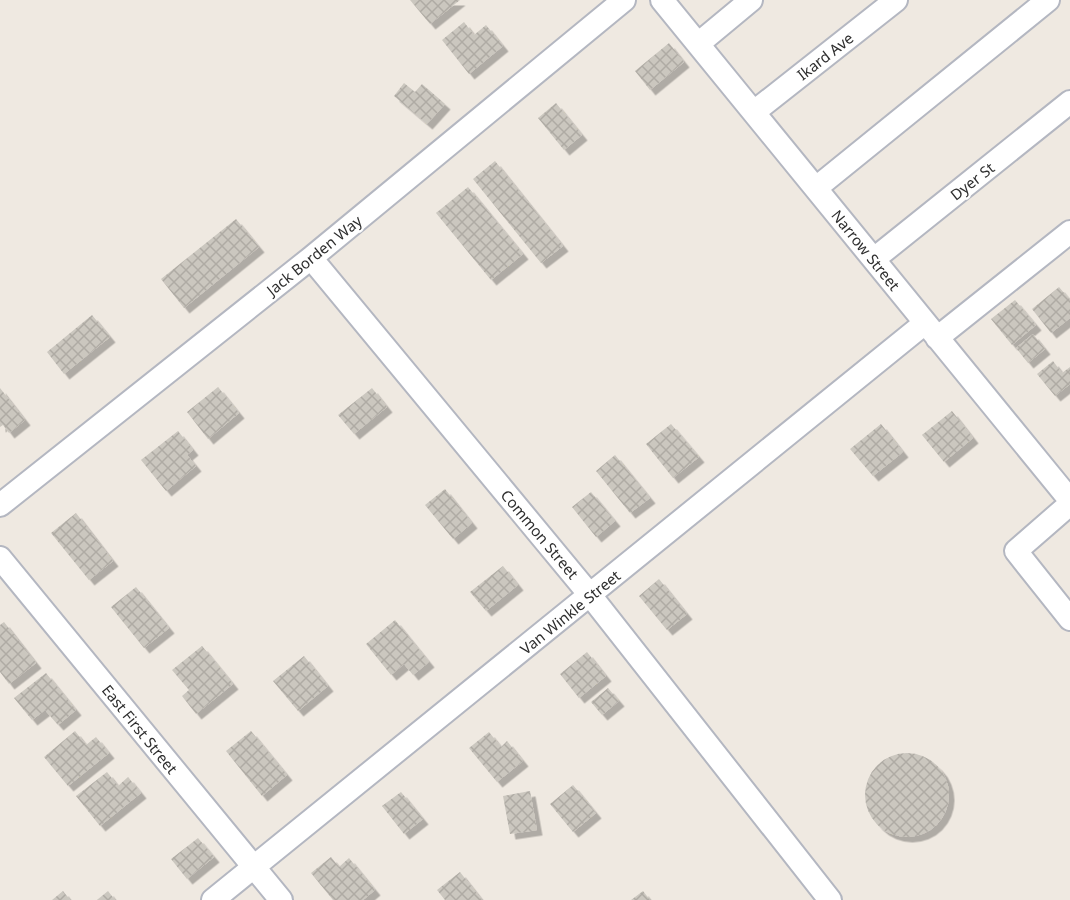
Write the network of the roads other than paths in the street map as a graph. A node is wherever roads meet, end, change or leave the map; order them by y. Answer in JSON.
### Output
{"nodes":[{"id":1,"x":624,"y":0,"type":"edge"},
{"id":2,"x":662,"y":0,"type":"edge"},
{"id":3,"x":752,"y":0,"type":"edge"},
{"id":4,"x":896,"y":0,"type":"edge"},
{"id":5,"x":1048,"y":0,"type":"edge"},
{"id":6,"x":698,"y":44,"type":"junction"},
{"id":7,"x":1070,"y":102,"type":"edge"},
{"id":8,"x":753,"y":112,"type":"junction"},
{"id":9,"x":816,"y":188,"type":"junction"},
{"id":10,"x":1070,"y":232,"type":"edge"},
{"id":11,"x":311,"y":258,"type":"junction"},
{"id":12,"x":874,"y":260,"type":"junction"},
{"id":13,"x":931,"y":330,"type":"junction"},
{"id":14,"x":1070,"y":502,"type":"edge"},
{"id":15,"x":0,"y":505,"type":"edge"},
{"id":16,"x":0,"y":558,"type":"edge"},
{"id":17,"x":590,"y":595,"type":"junction"},
{"id":18,"x":1070,"y":619,"type":"edge"},
{"id":19,"x":254,"y":868,"type":"junction"},
{"id":20,"x":213,"y":900,"type":"edge"},
{"id":21,"x":281,"y":900,"type":"edge"},
{"id":22,"x":830,"y":900,"type":"edge"}],
"edges":[{"from":1,"to":11,"type":"street","name":"Jack Borden Way"},
{"from":2,"to":6,"type":"street","name":"Narrow Street"},
{"from":3,"to":6,"type":"street"},
{"from":4,"to":8,"type":"street","name":"Ikard Ave"},
{"from":5,"to":9,"type":"street"},
{"from":6,"to":8,"type":"street","name":"Narrow Street"},
{"from":7,"to":12,"type":"street","name":"Dyer St"},
{"from":8,"to":9,"type":"street","name":"Narrow Street"},
{"from":9,"to":12,"type":"street","name":"Narrow Street"},
{"from":10,"to":13,"type":"street","name":"Van Winkle Street"},
{"from":11,"to":15,"type":"street","name":"Jack Borden Way"},
{"from":11,"to":17,"type":"street","name":"Common Street"},
{"from":12,"to":13,"type":"street","name":"Narrow Street"},
{"from":13,"to":14,"type":"street","name":"Narrow Street"},
{"from":13,"to":17,"type":"street","name":"Van Winkle Street"},
{"from":14,"to":18,"type":"street"},
{"from":16,"to":19,"type":"street","name":"East First Street"},
{"from":17,"to":19,"type":"street","name":"Van Winkle Street"},
{"from":17,"to":22,"type":"street","name":"Common Street"},
{"from":19,"to":20,"type":"street","name":"Van Winkle Street"},
{"from":19,"to":21,"type":"street","name":"East First Street"}]}
